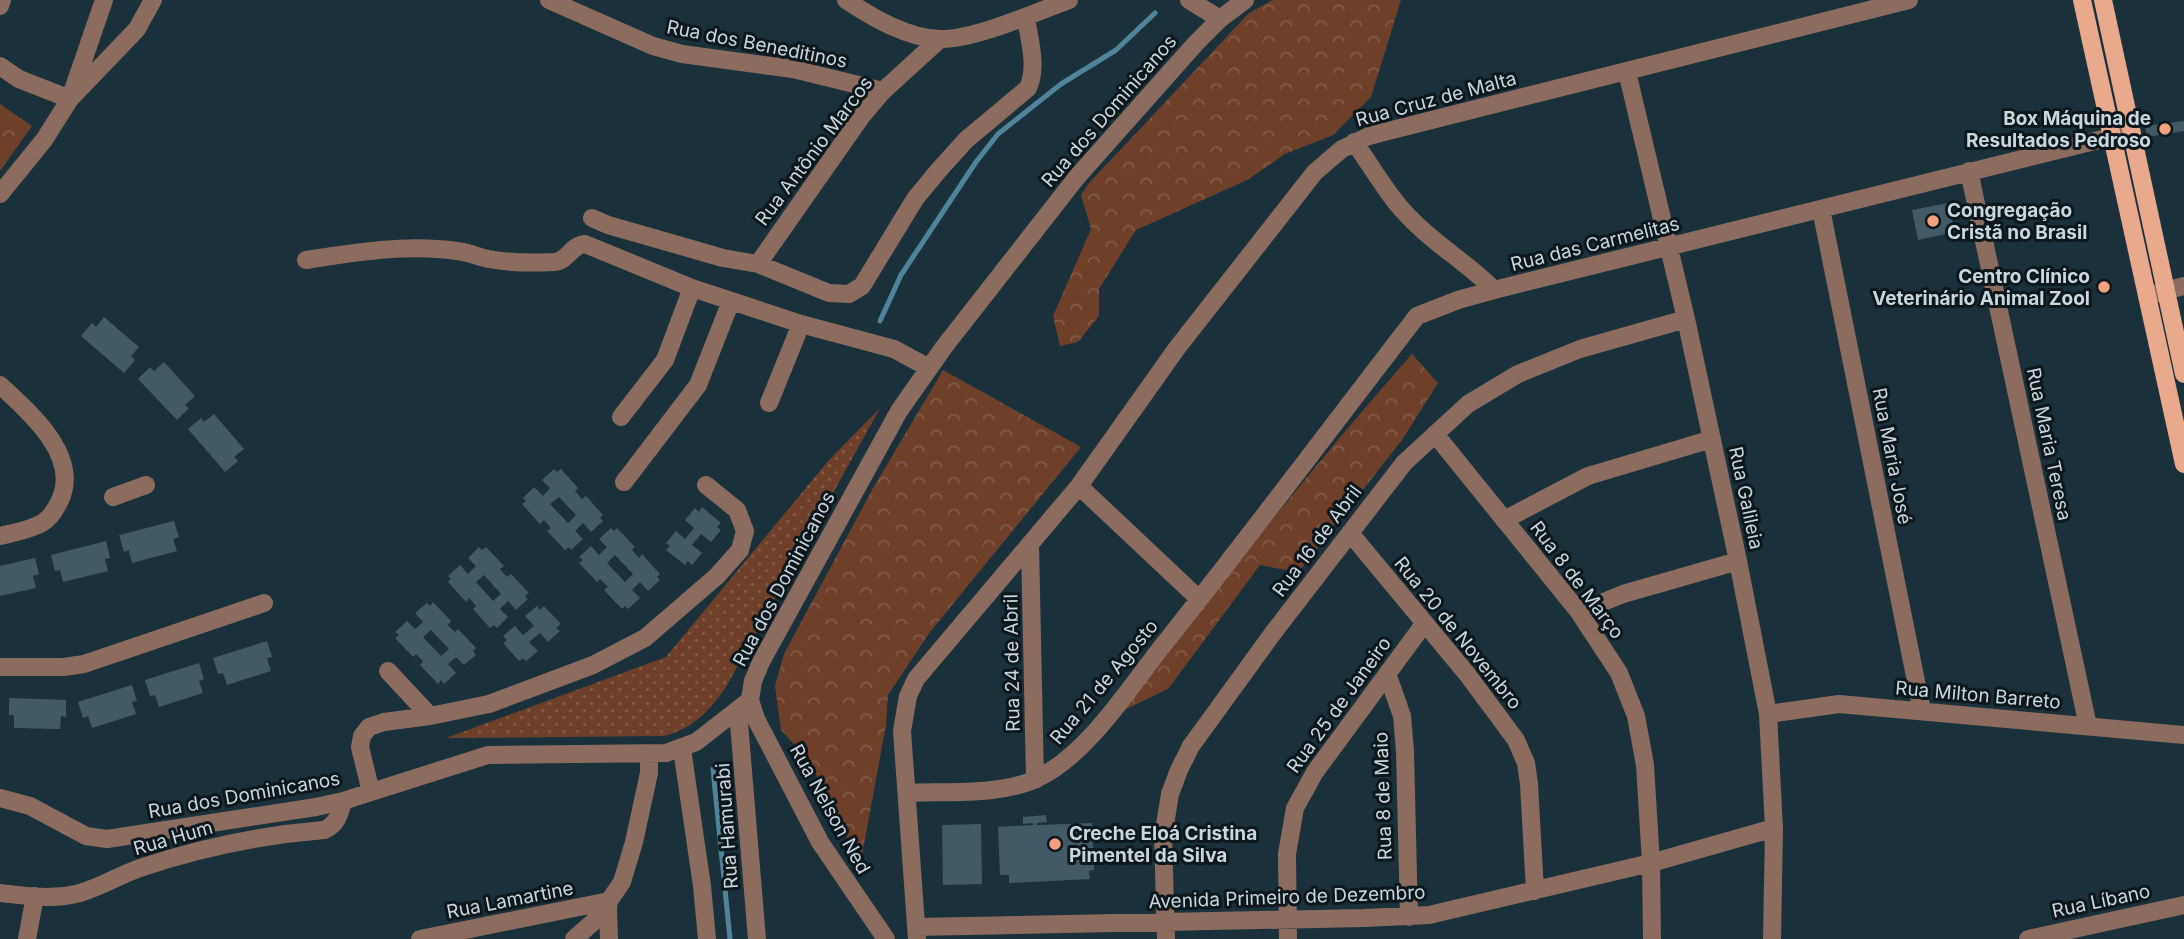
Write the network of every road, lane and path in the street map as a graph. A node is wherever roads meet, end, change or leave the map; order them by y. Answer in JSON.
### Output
{"nodes":[{"id":1,"x":2,"y":0,"type":"edge"},
{"id":2,"x":104,"y":0,"type":"edge"},
{"id":3,"x":153,"y":0,"type":"edge"},
{"id":4,"x":549,"y":0,"type":"edge"},
{"id":5,"x":846,"y":0,"type":"edge"},
{"id":6,"x":1069,"y":0,"type":"edge"},
{"id":7,"x":1189,"y":0,"type":"edge"},
{"id":8,"x":1245,"y":0,"type":"edge"},
{"id":9,"x":1909,"y":0,"type":"edge"},
{"id":10,"x":2082,"y":0,"type":"edge"},
{"id":11,"x":2103,"y":0,"type":"edge"},
{"id":12,"x":0,"y":6,"type":"edge"},
{"id":13,"x":1026,"y":17,"type":"junction"},
{"id":14,"x":1220,"y":19,"type":"junction"},
{"id":15,"x":940,"y":39,"type":"junction"},
{"id":16,"x":0,"y":66,"type":"edge"},
{"id":17,"x":1627,"y":72,"type":"junction"},
{"id":18,"x":883,"y":91,"type":"junction"},
{"id":19,"x":70,"y":99,"type":"junction"},
{"id":20,"x":2132,"y":131,"type":"junction"},
{"id":21,"x":2113,"y":136,"type":"junction"},
{"id":22,"x":1354,"y":142,"type":"junction"},
{"id":23,"x":1969,"y":171,"type":"junction"},
{"id":24,"x":0,"y":194,"type":"edge"},
{"id":25,"x":1821,"y":209,"type":"junction"},
{"id":26,"x":592,"y":218,"type":"dead end"},
{"id":27,"x":1670,"y":247,"type":"junction"},
{"id":28,"x":306,"y":260,"type":"dead end"},
{"id":29,"x":758,"y":264,"type":"junction"},
{"id":30,"x":2184,"y":286,"type":"edge"},
{"id":31,"x":692,"y":288,"type":"junction"},
{"id":32,"x":1494,"y":290,"type":"junction"},
{"id":33,"x":2166,"y":291,"type":"junction"},
{"id":34,"x":2147,"y":296,"type":"junction"},
{"id":35,"x":731,"y":301,"type":"junction"},
{"id":36,"x":1686,"y":318,"type":"junction"},
{"id":37,"x":801,"y":324,"type":"junction"},
{"id":38,"x":929,"y":368,"type":"junction"},
{"id":39,"x":2184,"y":374,"type":"edge"},
{"id":40,"x":0,"y":385,"type":"edge"},
{"id":41,"x":769,"y":403,"type":"dead end"},
{"id":42,"x":621,"y":417,"type":"dead end"},
{"id":43,"x":1435,"y":434,"type":"junction"},
{"id":44,"x":1712,"y":439,"type":"junction"},
{"id":45,"x":2184,"y":464,"type":"edge"},
{"id":46,"x":624,"y":482,"type":"dead end"},
{"id":47,"x":146,"y":485,"type":"dead end"},
{"id":48,"x":706,"y":485,"type":"dead end"},
{"id":49,"x":1079,"y":486,"type":"junction"},
{"id":50,"x":113,"y":497,"type":"dead end"},
{"id":51,"x":1504,"y":520,"type":"junction"},
{"id":52,"x":1350,"y":533,"type":"junction"},
{"id":53,"x":0,"y":536,"type":"edge"},
{"id":54,"x":1030,"y":545,"type":"junction"},
{"id":55,"x":1738,"y":561,"type":"junction"},
{"id":56,"x":1199,"y":599,"type":"junction"},
{"id":57,"x":264,"y":603,"type":"dead end"},
{"id":58,"x":1579,"y":612,"type":"junction"},
{"id":59,"x":1424,"y":624,"type":"junction"},
{"id":60,"x":0,"y":667,"type":"edge"},
{"id":61,"x":388,"y":671,"type":"dead end"},
{"id":62,"x":1388,"y":676,"type":"junction"},
{"id":63,"x":744,"y":705,"type":"junction"},
{"id":64,"x":1922,"y":711,"type":"junction"},
{"id":65,"x":1768,"y":714,"type":"junction"},
{"id":66,"x":429,"y":716,"type":"junction"},
{"id":67,"x":2088,"y":726,"type":"junction"},
{"id":68,"x":2184,"y":735,"type":"edge"},
{"id":69,"x":682,"y":749,"type":"junction"},
{"id":70,"x":649,"y":755,"type":"junction"},
{"id":71,"x":1035,"y":780,"type":"junction"},
{"id":72,"x":371,"y":792,"type":"junction"},
{"id":73,"x":907,"y":793,"type":"junction"},
{"id":74,"x":0,"y":798,"type":"edge"},
{"id":75,"x":343,"y":801,"type":"junction"},
{"id":76,"x":1774,"y":828,"type":"junction"},
{"id":77,"x":1651,"y":863,"type":"junction"},
{"id":78,"x":1535,"y":891,"type":"junction"},
{"id":79,"x":0,"y":893,"type":"edge"},
{"id":80,"x":35,"y":896,"type":"junction"},
{"id":81,"x":608,"y":905,"type":"junction"},
{"id":82,"x":2184,"y":905,"type":"edge"},
{"id":83,"x":1409,"y":917,"type":"junction"},
{"id":84,"x":1288,"y":920,"type":"junction"},
{"id":85,"x":1166,"y":930,"type":"edge"},
{"id":86,"x":1043,"y":932,"type":"edge"},
{"id":87,"x":917,"y":933,"type":"edge"},
{"id":88,"x":884,"y":936,"type":"edge"},
{"id":89,"x":27,"y":939,"type":"edge"},
{"id":90,"x":419,"y":939,"type":"edge"},
{"id":91,"x":574,"y":939,"type":"edge"},
{"id":92,"x":610,"y":939,"type":"edge"},
{"id":93,"x":707,"y":939,"type":"edge"},
{"id":94,"x":757,"y":939,"type":"edge"},
{"id":95,"x":1288,"y":939,"type":"edge"},
{"id":96,"x":1652,"y":939,"type":"edge"},
{"id":97,"x":1772,"y":939,"type":"edge"},
{"id":98,"x":2028,"y":939,"type":"edge"}],
"edges":[{"from":1,"to":12,"type":"street"},
{"from":2,"to":19,"type":"street"},
{"from":3,"to":19,"type":"street"},
{"from":4,"to":18,"type":"street","name":"Rua dos Beneditinos"},
{"from":5,"to":15,"type":"street"},
{"from":6,"to":13,"type":"street"},
{"from":7,"to":14,"type":"street"},
{"from":8,"to":14,"type":"street","name":"Rua dos Dominicanos"},
{"from":9,"to":17,"type":"street","name":"Rua Cruz de Malta"},
{"from":10,"to":21,"type":"main road"},
{"from":11,"to":20,"type":"main road"},
{"from":13,"to":15,"type":"street"},
{"from":13,"to":29,"type":"street"},
{"from":14,"to":38,"type":"street","name":"Rua dos Dominicanos"},
{"from":15,"to":18,"type":"street","name":"Rua Antônio Marcos"},
{"from":16,"to":19,"type":"street"},
{"from":17,"to":22,"type":"street","name":"Rua Cruz de Malta"},
{"from":17,"to":27,"type":"street","name":"Rua Galileia"},
{"from":18,"to":29,"type":"street","name":"Rua Antônio Marcos"},
{"from":19,"to":24,"type":"street"},
{"from":20,"to":21,"type":"street","name":"Rua das Carmelitas"},
{"from":20,"to":33,"type":"main road"},
{"from":21,"to":23,"type":"street","name":"Rua das Carmelitas"},
{"from":21,"to":34,"type":"main road"},
{"from":22,"to":32,"type":"street"},
{"from":22,"to":49,"type":"street","name":"Rua Cruz de Malta"},
{"from":23,"to":25,"type":"street","name":"Rua das Carmelitas"},
{"from":23,"to":67,"type":"street","name":"Rua Maria Teresa"},
{"from":25,"to":27,"type":"street","name":"Rua das Carmelitas"},
{"from":25,"to":64,"type":"street","name":"Rua Maria José"},
{"from":26,"to":29,"type":"street"},
{"from":27,"to":32,"type":"street","name":"Rua das Carmelitas"},
{"from":27,"to":36,"type":"street","name":"Rua Galileia"},
{"from":28,"to":31,"type":"street"},
{"from":30,"to":33,"type":"street"},
{"from":31,"to":35,"type":"street"},
{"from":31,"to":42,"type":"street"},
{"from":32,"to":56,"type":"street","name":"Rua das Carmelitas"},
{"from":33,"to":34,"type":"street"},
{"from":33,"to":39,"type":"main road"},
{"from":34,"to":45,"type":"main road"},
{"from":35,"to":37,"type":"street"},
{"from":35,"to":46,"type":"street"},
{"from":36,"to":43,"type":"street","name":"Rua 16 de Abril"},
{"from":36,"to":44,"type":"street","name":"Rua Galileia"},
{"from":37,"to":38,"type":"street"},
{"from":37,"to":41,"type":"street"},
{"from":38,"to":63,"type":"street","name":"Rua dos Dominicanos"},
{"from":40,"to":53,"type":"street"},
{"from":43,"to":51,"type":"street","name":"Rua 8 de Março"},
{"from":43,"to":52,"type":"street","name":"Rua 16 de Abril"},
{"from":44,"to":51,"type":"street"},
{"from":44,"to":55,"type":"street","name":"Rua Galileia"},
{"from":47,"to":50,"type":"street"},
{"from":48,"to":66,"type":"street"},
{"from":49,"to":54,"type":"street","name":"Rua Cruz de Malta"},
{"from":49,"to":56,"type":"street"},
{"from":51,"to":58,"type":"street","name":"Rua 8 de Março"},
{"from":52,"to":59,"type":"street","name":"Rua 20 de Novembro"},
{"from":52,"to":85,"type":"street","name":"Rua 16 de Abril"},
{"from":54,"to":71,"type":"street","name":"Rua 24 de Abril"},
{"from":54,"to":73,"type":"street","name":"Rua Cruz de Malta"},
{"from":55,"to":58,"type":"street"},
{"from":55,"to":65,"type":"street","name":"Rua Galileia"},
{"from":56,"to":71,"type":"street","name":"Rua 21 de Agosto"},
{"from":57,"to":60,"type":"street"},
{"from":58,"to":77,"type":"street","name":"Rua 8 de Março"},
{"from":59,"to":62,"type":"street","name":"Rua 25 de Janeiro"},
{"from":59,"to":78,"type":"street","name":"Rua 20 de Novembro"},
{"from":61,"to":66,"type":"street"},
{"from":62,"to":83,"type":"street","name":"Rua 8 de Maio"},
{"from":62,"to":84,"type":"street","name":"Rua 25 de Janeiro"},
{"from":63,"to":69,"type":"street","name":"Rua dos Dominicanos"},
{"from":63,"to":88,"type":"street","name":"Rua Nelson Ned"},
{"from":63,"to":94,"type":"street","name":"Rua Hamurabi"},
{"from":64,"to":65,"type":"street","name":"Rua Milton Barreto"},
{"from":64,"to":67,"type":"street","name":"Rua Milton Barreto"},
{"from":65,"to":76,"type":"street","name":"Rua Galileia"},
{"from":66,"to":72,"type":"street"},
{"from":67,"to":68,"type":"street","name":"Rua Milton Barreto"},
{"from":69,"to":70,"type":"street","name":"Rua dos Dominicanos"},
{"from":69,"to":93,"type":"street","name":"Rua Hamurabi"},
{"from":70,"to":72,"type":"street","name":"Rua dos Dominicanos"},
{"from":70,"to":81,"type":"street"},
{"from":71,"to":73,"type":"street","name":"Rua 21 de Agosto"},
{"from":72,"to":75,"type":"street","name":"Rua dos Dominicanos"},
{"from":73,"to":87,"type":"street","name":"Rua Cruz de Malta"},
{"from":74,"to":75,"type":"street","name":"Rua dos Dominicanos"},
{"from":75,"to":80,"type":"street","name":"Rua Hum"},
{"from":76,"to":77,"type":"street","name":"Avenida Primeiro de Dezembro"},
{"from":76,"to":97,"type":"street","name":"Rua Galileia"},
{"from":77,"to":78,"type":"street","name":"Avenida Primeiro de Dezembro"},
{"from":77,"to":96,"type":"street","name":"Rua 8 de Março"},
{"from":78,"to":83,"type":"street","name":"Avenida Primeiro de Dezembro"},
{"from":79,"to":80,"type":"street","name":"Rua Hum"},
{"from":80,"to":89,"type":"street"},
{"from":81,"to":90,"type":"street","name":"Rua Lamartine"},
{"from":81,"to":91,"type":"street"},
{"from":81,"to":92,"type":"street"},
{"from":82,"to":98,"type":"street","name":"Rua Líbano"},
{"from":83,"to":84,"type":"street","name":"Avenida Primeiro de Dezembro"},
{"from":84,"to":85,"type":"street","name":"Avenida Primeiro de Dezembro"},
{"from":84,"to":95,"type":"street","name":"Rua 25 de Janeiro"},
{"from":85,"to":86,"type":"street","name":"Avenida Primeiro de Dezembro"},
{"from":86,"to":87,"type":"street","name":"Avenida Primeiro de Dezembro"},
{"from":87,"to":88,"type":"street","name":"Rua Nelson Ned"}]}
